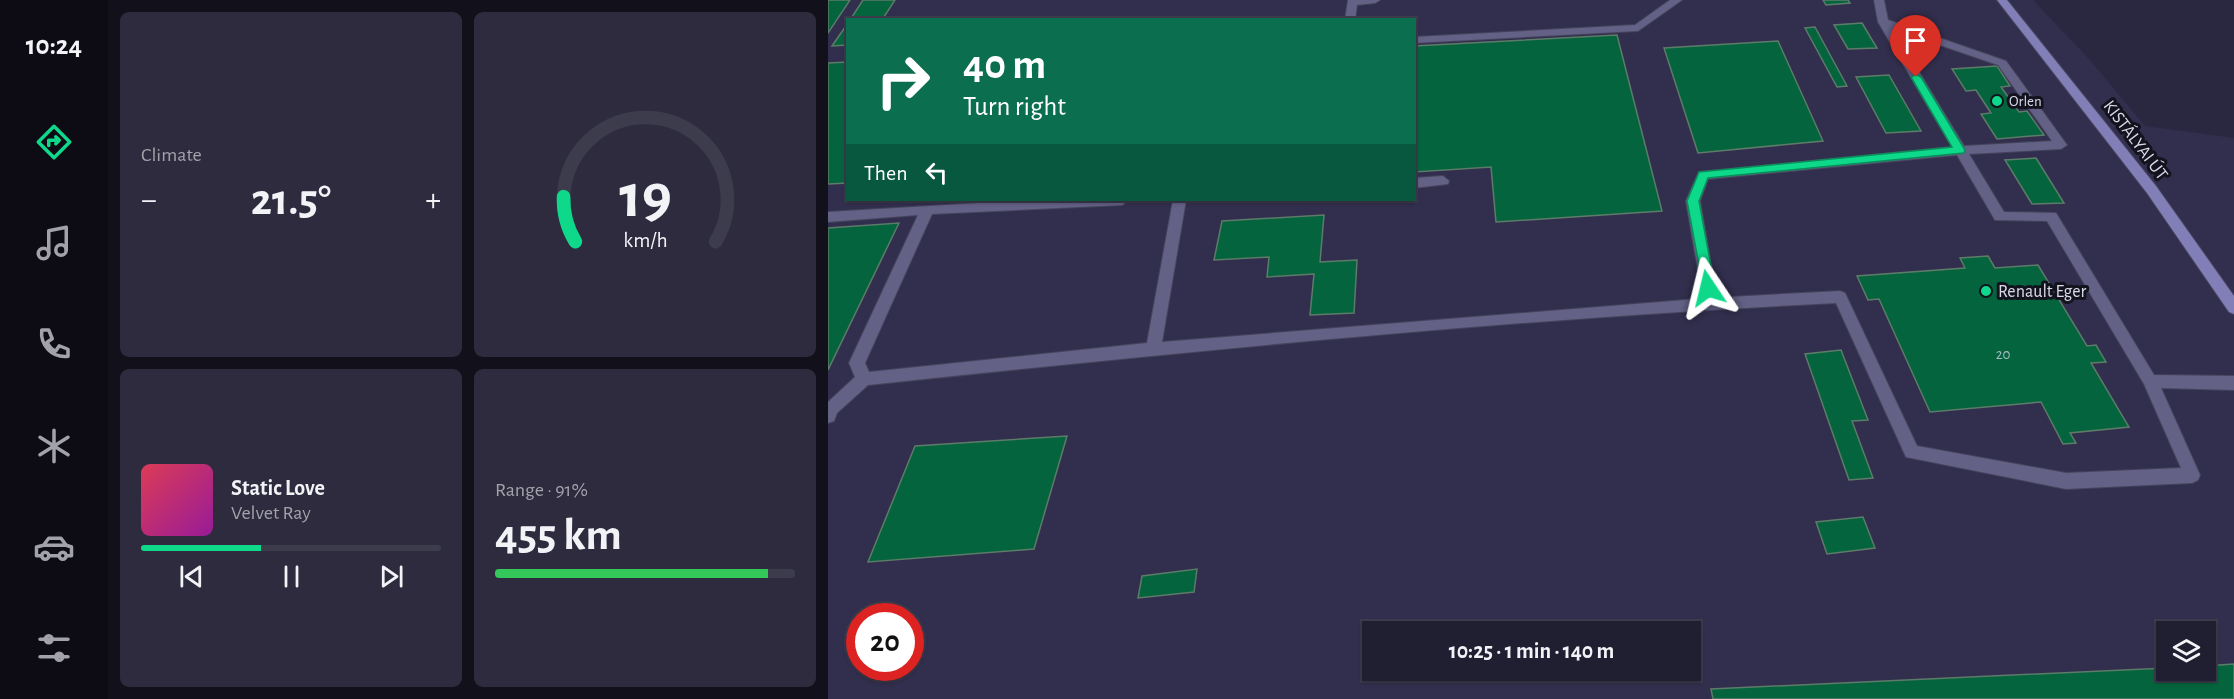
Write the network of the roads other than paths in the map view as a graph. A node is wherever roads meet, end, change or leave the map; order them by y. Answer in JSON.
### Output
{"nodes":[{"id":1,"x":1375,"y":0,"type":"edge"},
{"id":2,"x":1657,"y":0,"type":"edge"},
{"id":3,"x":1677,"y":0,"type":"edge"},
{"id":4,"x":1879,"y":0,"type":"edge"},
{"id":5,"x":2002,"y":0,"type":"edge"},
{"id":6,"x":1655,"y":16,"type":"junction"},
{"id":7,"x":1350,"y":18,"type":"edge"},
{"id":8,"x":1883,"y":22,"type":"junction"},
{"id":9,"x":1416,"y":40,"type":"edge"},
{"id":10,"x":1960,"y":150,"type":"junction"},
{"id":11,"x":1443,"y":181,"type":"dead end"},
{"id":12,"x":1416,"y":183,"type":"edge"},
{"id":13,"x":1100,"y":201,"type":"edge"},
{"id":14,"x":1179,"y":201,"type":"edge"},
{"id":15,"x":927,"y":209,"type":"junction"},
{"id":16,"x":828,"y":217,"type":"edge"},
{"id":17,"x":1702,"y":304,"type":"junction"},
{"id":18,"x":2234,"y":308,"type":"edge"},
{"id":19,"x":1153,"y":349,"type":"junction"},
{"id":20,"x":864,"y":379,"type":"junction"},
{"id":21,"x":2150,"y":381,"type":"junction"},
{"id":22,"x":2234,"y":383,"type":"edge"},
{"id":23,"x":828,"y":416,"type":"edge"}],
"edges":[{"from":1,"to":7,"type":"lane"},
{"from":2,"to":6,"type":"lane"},
{"from":3,"to":6,"type":"lane"},
{"from":4,"to":8,"type":"lane"},
{"from":5,"to":18,"type":"main road","name":"KISTÁLYAI ÚT"},
{"from":6,"to":9,"type":"lane"},
{"from":8,"to":10,"type":"lane"},
{"from":8,"to":10,"type":"lane"},
{"from":10,"to":17,"type":"lane"},
{"from":10,"to":21,"type":"lane"},
{"from":11,"to":12,"type":"lane"},
{"from":13,"to":15,"type":"lane"},
{"from":14,"to":19,"type":"lane"},
{"from":15,"to":16,"type":"lane"},
{"from":15,"to":20,"type":"lane"},
{"from":17,"to":19,"type":"lane"},
{"from":17,"to":21,"type":"lane"},
{"from":19,"to":20,"type":"lane"},
{"from":20,"to":23,"type":"lane"},
{"from":21,"to":22,"type":"lane"}]}
